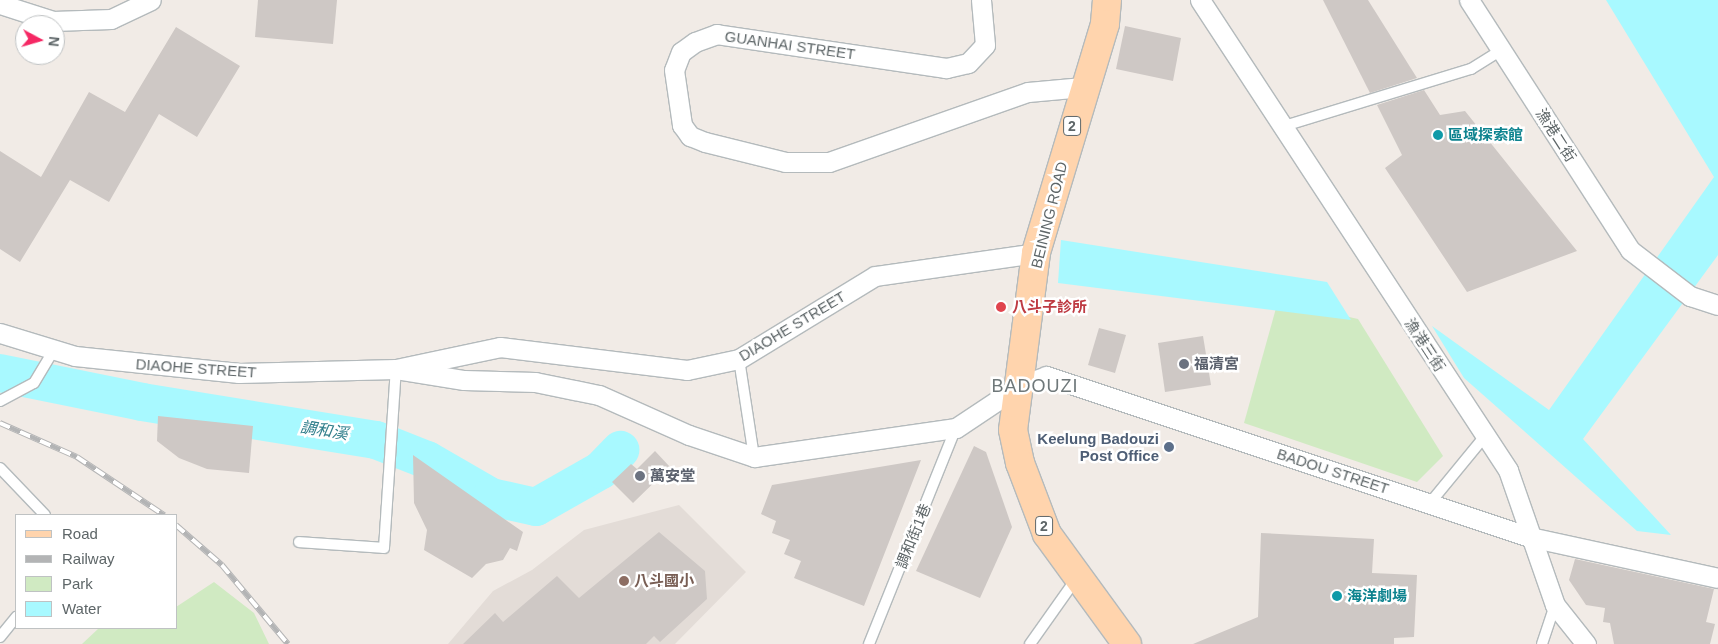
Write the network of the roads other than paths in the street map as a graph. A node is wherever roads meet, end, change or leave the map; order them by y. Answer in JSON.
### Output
{"nodes":[{"id":1,"x":151,"y":0,"type":"edge"},
{"id":2,"x":981,"y":0,"type":"edge"},
{"id":3,"x":1107,"y":0,"type":"edge"},
{"id":4,"x":1200,"y":0,"type":"edge"},
{"id":5,"x":1469,"y":0,"type":"edge"},
{"id":6,"x":0,"y":4,"type":"edge"},
{"id":7,"x":1500,"y":51,"type":"junction"},
{"id":8,"x":1083,"y":87,"type":"junction"},
{"id":9,"x":1281,"y":127,"type":"junction"},
{"id":10,"x":1036,"y":253,"type":"junction"},
{"id":11,"x":1718,"y":305,"type":"edge"},
{"id":12,"x":0,"y":333,"type":"edge"},
{"id":13,"x":53,"y":351,"type":"junction"},
{"id":14,"x":739,"y":359,"type":"junction"},
{"id":15,"x":396,"y":368,"type":"junction"},
{"id":16,"x":1019,"y":386,"type":"junction"},
{"id":17,"x":0,"y":401,"type":"edge"},
{"id":18,"x":956,"y":428,"type":"junction"},
{"id":19,"x":1485,"y":436,"type":"junction"},
{"id":20,"x":754,"y":457,"type":"junction"},
{"id":21,"x":0,"y":468,"type":"edge"},
{"id":22,"x":1430,"y":503,"type":"junction"},
{"id":23,"x":44,"y":514,"type":"edge"},
{"id":24,"x":1530,"y":537,"type":"junction"},
{"id":25,"x":299,"y":542,"type":"dead end"},
{"id":26,"x":1718,"y":578,"type":"edge"},
{"id":27,"x":1076,"y":579,"type":"junction"},
{"id":28,"x":1555,"y":605,"type":"junction"},
{"id":29,"x":15,"y":618,"type":"edge"},
{"id":30,"x":0,"y":637,"type":"edge"},
{"id":31,"x":869,"y":644,"type":"edge"},
{"id":32,"x":1030,"y":644,"type":"edge"},
{"id":33,"x":1127,"y":644,"type":"edge"},
{"id":34,"x":1542,"y":644,"type":"edge"},
{"id":35,"x":1586,"y":644,"type":"edge"}],
"edges":[{"from":1,"to":6,"type":"street"},
{"from":2,"to":8,"type":"street","name":"GUANHAI STREET"},
{"from":3,"to":8,"type":"main road","name":"BEINING ROAD","number":"2"},
{"from":4,"to":9,"type":"street","name":"漁港三街"},
{"from":5,"to":7,"type":"street","name":"漁港二街"},
{"from":7,"to":9,"type":"lane"},
{"from":7,"to":11,"type":"street","name":"漁港二街"},
{"from":8,"to":10,"type":"main road","name":"BEINING ROAD","number":"2"},
{"from":9,"to":19,"type":"street","name":"漁港三街"},
{"from":10,"to":14,"type":"street","name":"DIAOHE STREET"},
{"from":10,"to":16,"type":"main road","name":"BEINING ROAD","number":"2"},
{"from":12,"to":13,"type":"street","name":"DIAOHE STREET"},
{"from":13,"to":15,"type":"street","name":"DIAOHE STREET"},
{"from":13,"to":17,"type":"lane"},
{"from":14,"to":15,"type":"street","name":"DIAOHE STREET"},
{"from":14,"to":20,"type":"lane"},
{"from":15,"to":20,"type":"street","name":"DIAOHE STREET"},
{"from":15,"to":25,"type":"lane"},
{"from":16,"to":18,"type":"street","name":"DIAOHE STREET"},
{"from":16,"to":22,"type":"street","name":"BADOU STREET"},
{"from":16,"to":27,"type":"main road","name":"BEINING ROAD","number":"2"},
{"from":18,"to":20,"type":"street","name":"DIAOHE STREET"},
{"from":18,"to":31,"type":"lane","name":"調和街1巷"},
{"from":19,"to":22,"type":"lane"},
{"from":19,"to":24,"type":"street","name":"漁港三街"},
{"from":21,"to":23,"type":"lane"},
{"from":22,"to":24,"type":"street","name":"BADOU STREET"},
{"from":24,"to":26,"type":"street"},
{"from":24,"to":28,"type":"street"},
{"from":27,"to":32,"type":"lane"},
{"from":27,"to":33,"type":"main road","name":"BEINING ROAD","number":"2"},
{"from":28,"to":34,"type":"lane"},
{"from":28,"to":35,"type":"street"},
{"from":29,"to":30,"type":"lane"}]}
